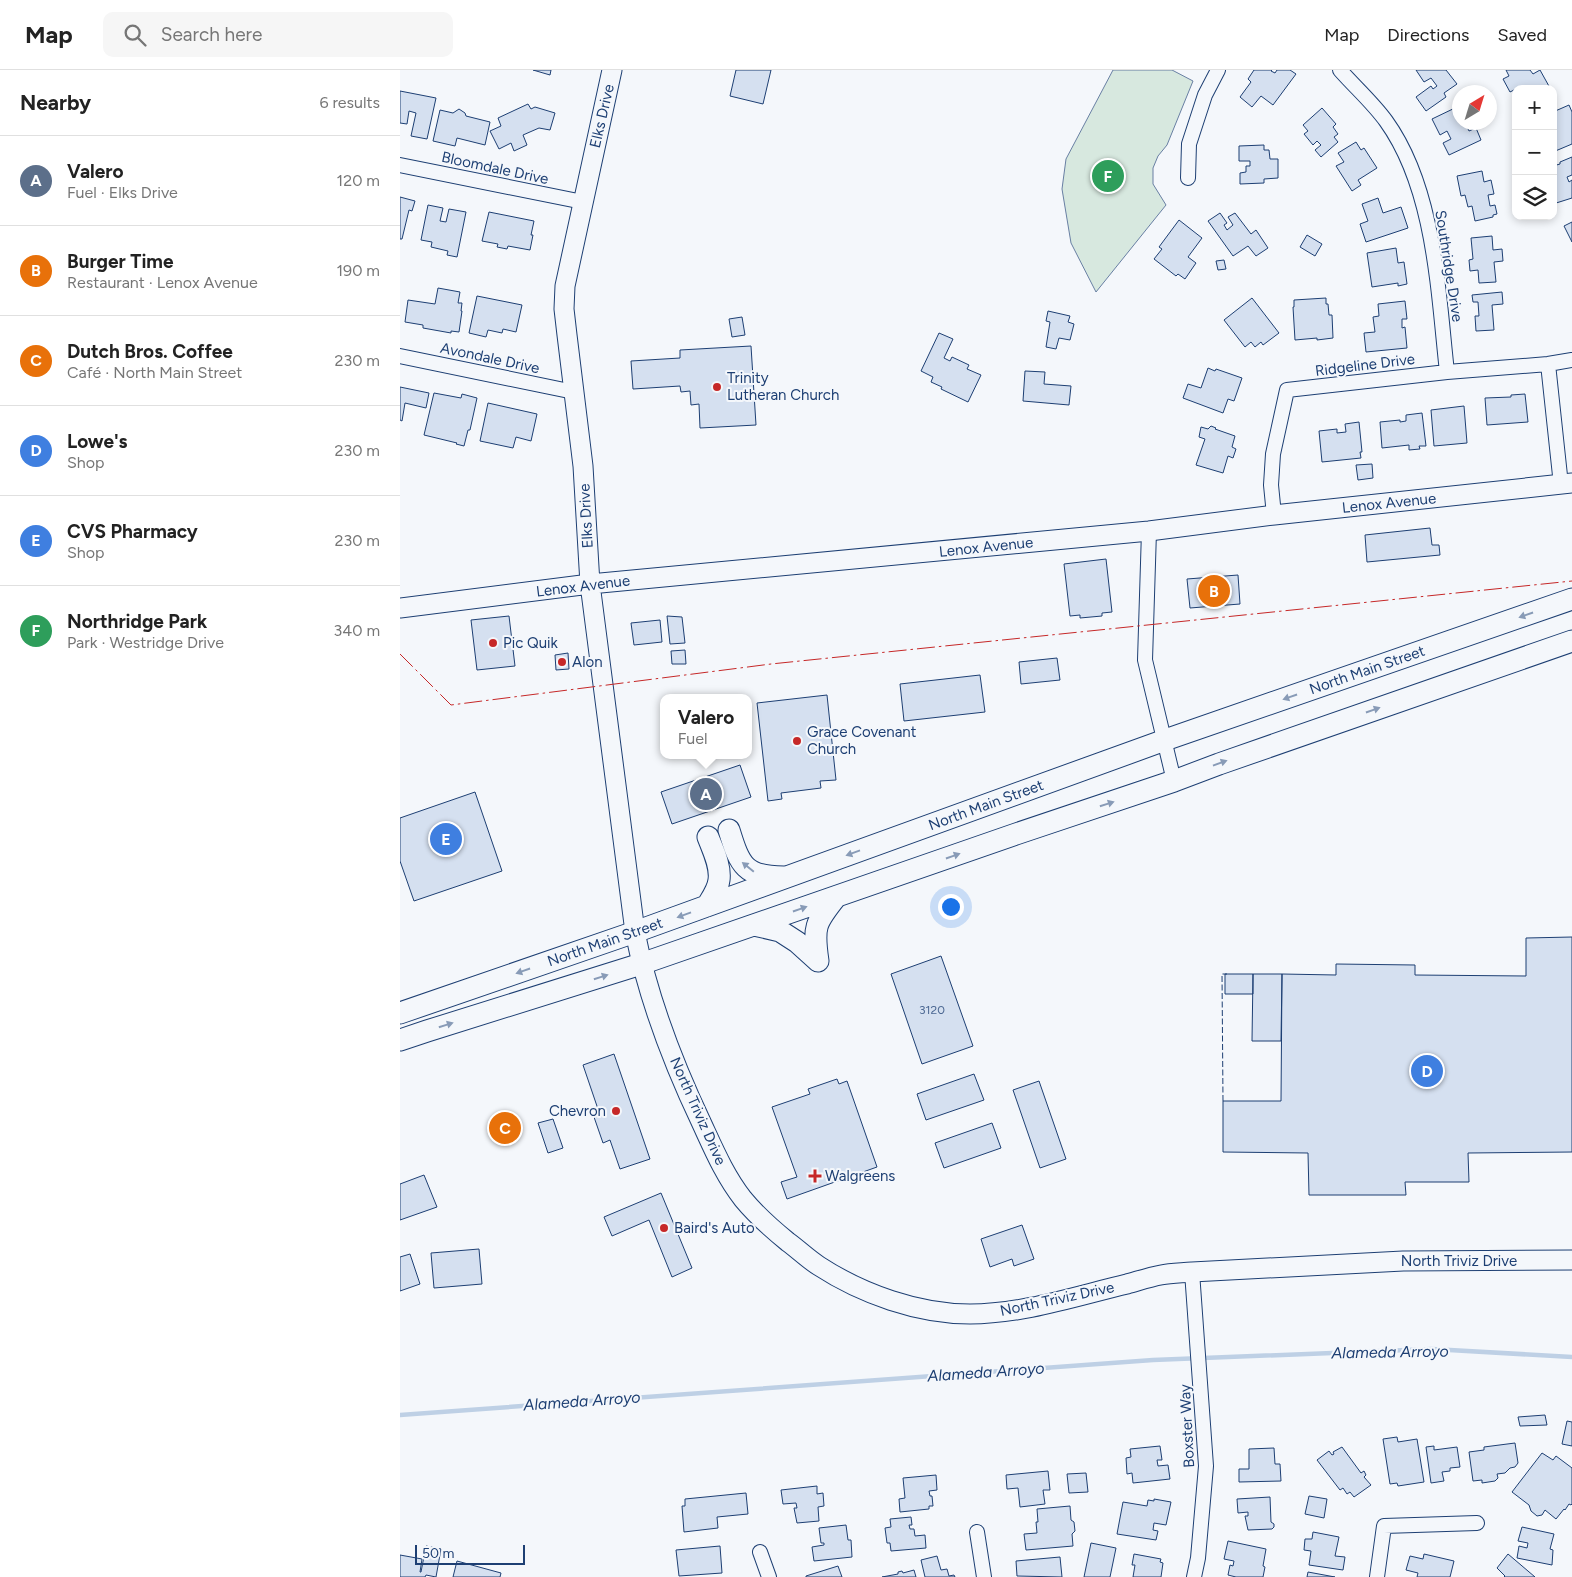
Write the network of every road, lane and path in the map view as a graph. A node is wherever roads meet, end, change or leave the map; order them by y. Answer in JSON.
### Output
{"nodes":[{"id":1,"x":612,"y":70,"type":"edge"},
{"id":2,"x":1218,"y":70,"type":"edge"},
{"id":3,"x":1340,"y":70,"type":"edge"},
{"id":4,"x":400,"y":165,"type":"edge"},
{"id":5,"x":1188,"y":178,"type":"dead end"},
{"id":6,"x":583,"y":202,"type":"junction"},
{"id":7,"x":400,"y":356,"type":"edge"},
{"id":8,"x":1572,"y":360,"type":"edge"},
{"id":9,"x":1548,"y":364,"type":"junction"},
{"id":10,"x":1447,"y":372,"type":"junction"},
{"id":11,"x":574,"y":392,"type":"junction"},
{"id":12,"x":1567,"y":484,"type":"edge"},
{"id":13,"x":1274,"y":515,"type":"junction"},
{"id":14,"x":1149,"y":531,"type":"junction"},
{"id":15,"x":590,"y":584,"type":"junction"},
{"id":16,"x":1572,"y":599,"type":"edge"},
{"id":17,"x":400,"y":608,"type":"edge"},
{"id":18,"x":1572,"y":641,"type":"edge"},
{"id":19,"x":1165,"y":740,"type":"junction"},
{"id":20,"x":1174,"y":781,"type":"junction"},
{"id":21,"x":729,"y":830,"type":"dead end"},
{"id":22,"x":708,"y":837,"type":"dead end"},
{"id":23,"x":787,"y":877,"type":"junction"},
{"id":24,"x":836,"y":897,"type":"junction"},
{"id":25,"x":707,"y":906,"type":"junction"},
{"id":26,"x":754,"y":925,"type":"junction"},
{"id":27,"x":635,"y":932,"type":"junction"},
{"id":28,"x":641,"y":964,"type":"junction"},
{"id":29,"x":408,"y":1010,"type":"edge"},
{"id":30,"x":400,"y":1040,"type":"edge"},
{"id":31,"x":1572,"y":1260,"type":"edge"},
{"id":32,"x":1192,"y":1272,"type":"junction"},
{"id":33,"x":1477,"y":1523,"type":"dead end"},
{"id":34,"x":977,"y":1532,"type":"dead end"},
{"id":35,"x":760,"y":1552,"type":"dead end"},
{"id":36,"x":769,"y":1577,"type":"edge"},
{"id":37,"x":984,"y":1577,"type":"edge"},
{"id":38,"x":1194,"y":1577,"type":"edge"},
{"id":39,"x":1377,"y":1577,"type":"edge"}],
"edges":[{"from":1,"to":6,"type":"street","name":"Elks Drive"},
{"from":2,"to":5,"type":"street"},
{"from":3,"to":10,"type":"street","name":"Southridge Drive"},
{"from":4,"to":6,"type":"street","name":"Bloomdale Drive"},
{"from":6,"to":11,"type":"street","name":"Elks Drive"},
{"from":7,"to":11,"type":"street","name":"Avondale Drive"},
{"from":8,"to":9,"type":"street","name":"Ridgeline Drive"},
{"from":9,"to":10,"type":"street","name":"Ridgeline Drive"},
{"from":9,"to":12,"type":"street"},
{"from":10,"to":13,"type":"street","name":"Ridgeline Drive"},
{"from":11,"to":15,"type":"street","name":"Elks Drive"},
{"from":12,"to":13,"type":"street","name":"Lenox Avenue"},
{"from":13,"to":14,"type":"street","name":"Lenox Avenue"},
{"from":14,"to":15,"type":"street","name":"Lenox Avenue"},
{"from":14,"to":19,"type":"street"},
{"from":15,"to":17,"type":"street","name":"Lenox Avenue"},
{"from":15,"to":27,"type":"street","name":"Elks Drive"},
{"from":16,"to":19,"type":"main road","name":"North Main Street","one_way":true},
{"from":20,"to":18,"type":"main road","name":"North Main Street","one_way":true},
{"from":19,"to":20,"type":"street"},
{"from":19,"to":23,"type":"main road","name":"North Main Street","one_way":true},
{"from":24,"to":20,"type":"main road","name":"North Main Street","one_way":true},
{"from":23,"to":21,"type":"main road","one_way":true},
{"from":22,"to":25,"type":"main road"},
{"from":23,"to":25,"type":"main road","name":"North Main Street"},
{"from":26,"to":24,"type":"main road","name":"North Main Street","one_way":true},
{"from":24,"to":26,"type":"main road"},
{"from":25,"to":27,"type":"main road","name":"North Main Street","one_way":true},
{"from":26,"to":28,"type":"main road","name":"North Main Street"},
{"from":27,"to":28,"type":"street","name":"Elks Drive"},
{"from":27,"to":29,"type":"main road","name":"North Main Street","one_way":true},
{"from":30,"to":28,"type":"main road","name":"North Main Street","one_way":true},
{"from":28,"to":32,"type":"street","name":"North Triviz Drive"},
{"from":31,"to":32,"type":"street","name":"North Triviz Drive"},
{"from":32,"to":38,"type":"street","name":"Boxster Way"},
{"from":33,"to":39,"type":"street"},
{"from":34,"to":37,"type":"street"},
{"from":35,"to":36,"type":"street"}]}
